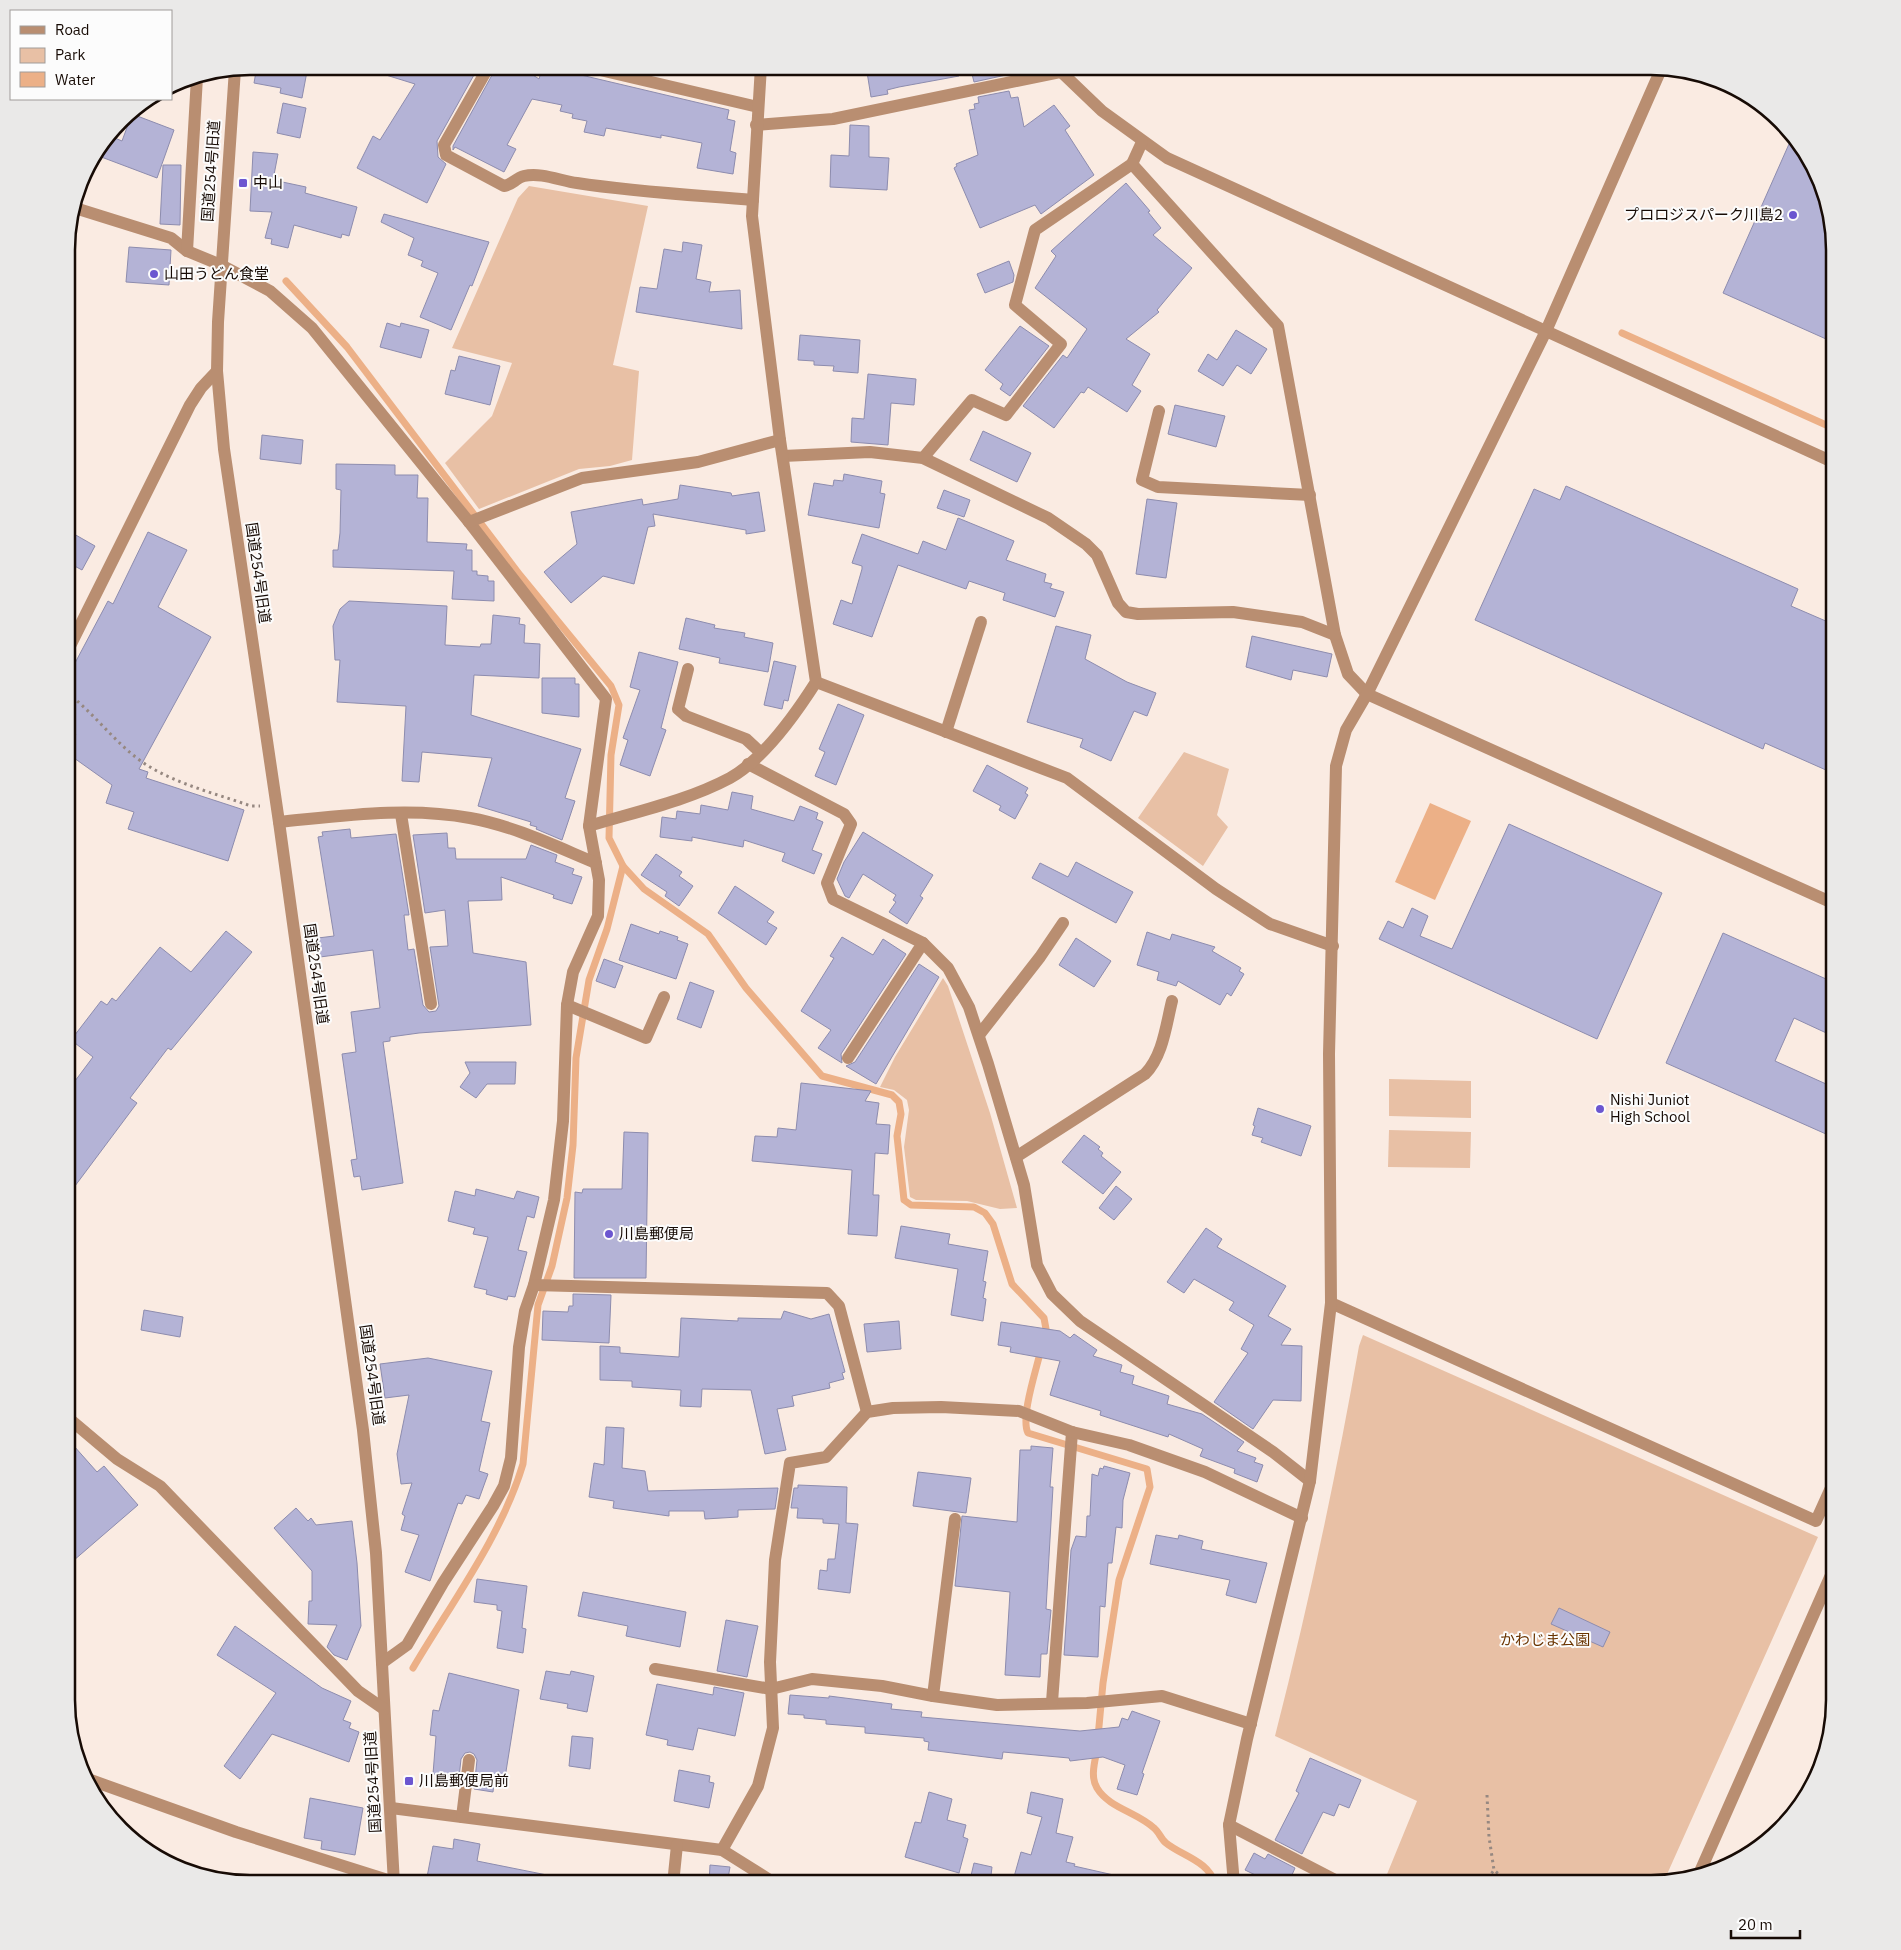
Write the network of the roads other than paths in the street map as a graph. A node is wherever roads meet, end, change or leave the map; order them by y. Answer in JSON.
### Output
{"nodes":[{"id":1,"x":485,"y":75,"type":"edge"},
{"id":2,"x":620,"y":75,"type":"edge"},
{"id":3,"x":760,"y":75,"type":"edge"},
{"id":4,"x":1031,"y":75,"type":"edge"},
{"id":5,"x":1064,"y":75,"type":"edge"},
{"id":6,"x":1658,"y":75,"type":"edge"},
{"id":7,"x":235,"y":76,"type":"edge"},
{"id":8,"x":197,"y":83,"type":"edge"},
{"id":9,"x":758,"y":108,"type":"junction"},
{"id":10,"x":756,"y":124,"type":"junction"},
{"id":11,"x":1142,"y":142,"type":"junction"},
{"id":12,"x":1132,"y":164,"type":"junction"},
{"id":13,"x":753,"y":200,"type":"junction"},
{"id":14,"x":80,"y":210,"type":"edge"},
{"id":15,"x":187,"y":251,"type":"junction"},
{"id":16,"x":221,"y":265,"type":"junction"},
{"id":17,"x":1546,"y":330,"type":"junction"},
{"id":18,"x":217,"y":371,"type":"junction"},
{"id":19,"x":1159,"y":411,"type":"dead end"},
{"id":20,"x":780,"y":440,"type":"junction"},
{"id":21,"x":783,"y":456,"type":"junction"},
{"id":22,"x":923,"y":458,"type":"junction"},
{"id":23,"x":1826,"y":459,"type":"edge"},
{"id":24,"x":1310,"y":495,"type":"junction"},
{"id":25,"x":469,"y":522,"type":"junction"},
{"id":26,"x":981,"y":622,"type":"dead end"},
{"id":27,"x":75,"y":634,"type":"edge"},
{"id":28,"x":1335,"y":634,"type":"junction"},
{"id":29,"x":688,"y":669,"type":"dead end"},
{"id":30,"x":816,"y":682,"type":"junction"},
{"id":31,"x":1368,"y":694,"type":"junction"},
{"id":32,"x":946,"y":732,"type":"junction"},
{"id":33,"x":760,"y":752,"type":"junction"},
{"id":34,"x":748,"y":764,"type":"junction"},
{"id":35,"x":401,"y":814,"type":"junction"},
{"id":36,"x":279,"y":822,"type":"junction"},
{"id":37,"x":589,"y":826,"type":"junction"},
{"id":38,"x":596,"y":863,"type":"junction"},
{"id":39,"x":1826,"y":900,"type":"edge"},
{"id":40,"x":1062,"y":923,"type":"dead end"},
{"id":41,"x":923,"y":943,"type":"junction"},
{"id":42,"x":1333,"y":946,"type":"junction"},
{"id":43,"x":664,"y":998,"type":"dead end"},
{"id":44,"x":1172,"y":1002,"type":"dead end"},
{"id":45,"x":431,"y":1004,"type":"dead end"},
{"id":46,"x":567,"y":1005,"type":"junction"},
{"id":47,"x":979,"y":1035,"type":"junction"},
{"id":48,"x":848,"y":1058,"type":"dead end"},
{"id":49,"x":1016,"y":1157,"type":"junction"},
{"id":50,"x":534,"y":1285,"type":"junction"},
{"id":51,"x":1331,"y":1303,"type":"junction"},
{"id":52,"x":867,"y":1412,"type":"junction"},
{"id":53,"x":75,"y":1424,"type":"edge"},
{"id":54,"x":1072,"y":1432,"type":"junction"},
{"id":55,"x":1310,"y":1481,"type":"junction"},
{"id":56,"x":1826,"y":1499,"type":"edge"},
{"id":57,"x":1302,"y":1518,"type":"junction"},
{"id":58,"x":955,"y":1519,"type":"dead end"},
{"id":59,"x":1826,"y":1586,"type":"edge"},
{"id":60,"x":382,"y":1663,"type":"junction"},
{"id":61,"x":655,"y":1669,"type":"dead end"},
{"id":62,"x":771,"y":1689,"type":"junction"},
{"id":63,"x":933,"y":1696,"type":"junction"},
{"id":64,"x":1052,"y":1702,"type":"junction"},
{"id":65,"x":384,"y":1709,"type":"junction"},
{"id":66,"x":1252,"y":1724,"type":"junction"},
{"id":67,"x":469,"y":1760,"type":"dead end"},
{"id":68,"x":97,"y":1784,"type":"edge"},
{"id":69,"x":391,"y":1808,"type":"junction"},
{"id":70,"x":462,"y":1817,"type":"junction"},
{"id":71,"x":1229,"y":1825,"type":"junction"},
{"id":72,"x":677,"y":1845,"type":"junction"},
{"id":73,"x":722,"y":1850,"type":"junction"},
{"id":74,"x":1702,"y":1867,"type":"edge"},
{"id":75,"x":369,"y":1875,"type":"edge"},
{"id":76,"x":394,"y":1875,"type":"edge"},
{"id":77,"x":674,"y":1875,"type":"edge"},
{"id":78,"x":762,"y":1875,"type":"edge"},
{"id":79,"x":1233,"y":1875,"type":"edge"},
{"id":80,"x":1326,"y":1875,"type":"edge"}],
"edges":[{"from":1,"to":13,"type":"street"},
{"from":2,"to":9,"type":"street"},
{"from":3,"to":9,"type":"street"},
{"from":4,"to":10,"type":"street"},
{"from":5,"to":11,"type":"street"},
{"from":6,"to":17,"type":"street"},
{"from":7,"to":16,"type":"street","name":"国道254号旧道"},
{"from":8,"to":15,"type":"street"},
{"from":9,"to":10,"type":"street"},
{"from":10,"to":13,"type":"street"},
{"from":11,"to":12,"type":"street"},
{"from":11,"to":17,"type":"street"},
{"from":12,"to":22,"type":"street"},
{"from":12,"to":24,"type":"street"},
{"from":13,"to":20,"type":"street"},
{"from":14,"to":15,"type":"street"},
{"from":15,"to":16,"type":"street"},
{"from":16,"to":18,"type":"street","name":"国道254号旧道"},
{"from":16,"to":25,"type":"street"},
{"from":17,"to":23,"type":"street"},
{"from":17,"to":31,"type":"street"},
{"from":18,"to":27,"type":"street"},
{"from":18,"to":36,"type":"street","name":"国道254号旧道"},
{"from":19,"to":24,"type":"street"},
{"from":20,"to":21,"type":"street"},
{"from":20,"to":25,"type":"street"},
{"from":21,"to":22,"type":"street"},
{"from":21,"to":30,"type":"street"},
{"from":22,"to":28,"type":"street"},
{"from":24,"to":28,"type":"street"},
{"from":25,"to":37,"type":"street"},
{"from":26,"to":32,"type":"street"},
{"from":28,"to":31,"type":"street"},
{"from":29,"to":33,"type":"street"},
{"from":30,"to":32,"type":"street"},
{"from":30,"to":33,"type":"street"},
{"from":31,"to":39,"type":"street"},
{"from":31,"to":42,"type":"street"},
{"from":32,"to":42,"type":"street"},
{"from":33,"to":34,"type":"street"},
{"from":34,"to":37,"type":"street"},
{"from":34,"to":41,"type":"street"},
{"from":35,"to":36,"type":"street"},
{"from":35,"to":38,"type":"street"},
{"from":35,"to":45,"type":"street"},
{"from":36,"to":60,"type":"street","name":"国道254号旧道"},
{"from":37,"to":38,"type":"street"},
{"from":38,"to":46,"type":"street"},
{"from":40,"to":47,"type":"street"},
{"from":41,"to":47,"type":"street"},
{"from":41,"to":48,"type":"street"},
{"from":42,"to":51,"type":"street"},
{"from":43,"to":46,"type":"street"},
{"from":44,"to":49,"type":"street"},
{"from":46,"to":50,"type":"street"},
{"from":47,"to":49,"type":"street"},
{"from":49,"to":55,"type":"street"},
{"from":50,"to":52,"type":"street"},
{"from":50,"to":60,"type":"street"},
{"from":51,"to":55,"type":"street"},
{"from":51,"to":56,"type":"street"},
{"from":52,"to":54,"type":"street"},
{"from":52,"to":62,"type":"street"},
{"from":53,"to":65,"type":"street"},
{"from":54,"to":57,"type":"street"},
{"from":54,"to":64,"type":"street"},
{"from":55,"to":57,"type":"street"},
{"from":57,"to":66,"type":"street"},
{"from":58,"to":63,"type":"street"},
{"from":59,"to":74,"type":"street"},
{"from":60,"to":65,"type":"street","name":"国道254号旧道"},
{"from":61,"to":62,"type":"street"},
{"from":62,"to":63,"type":"street"},
{"from":62,"to":73,"type":"street"},
{"from":63,"to":64,"type":"street"},
{"from":64,"to":66,"type":"street"},
{"from":65,"to":69,"type":"street","name":"国道254号旧道"},
{"from":66,"to":71,"type":"street"},
{"from":67,"to":70,"type":"street"},
{"from":68,"to":75,"type":"street"},
{"from":69,"to":70,"type":"street"},
{"from":69,"to":76,"type":"street","name":"国道254号旧道"},
{"from":70,"to":72,"type":"street"},
{"from":71,"to":79,"type":"street"},
{"from":71,"to":80,"type":"street"},
{"from":72,"to":73,"type":"street"},
{"from":72,"to":77,"type":"street"},
{"from":73,"to":78,"type":"street"}]}
